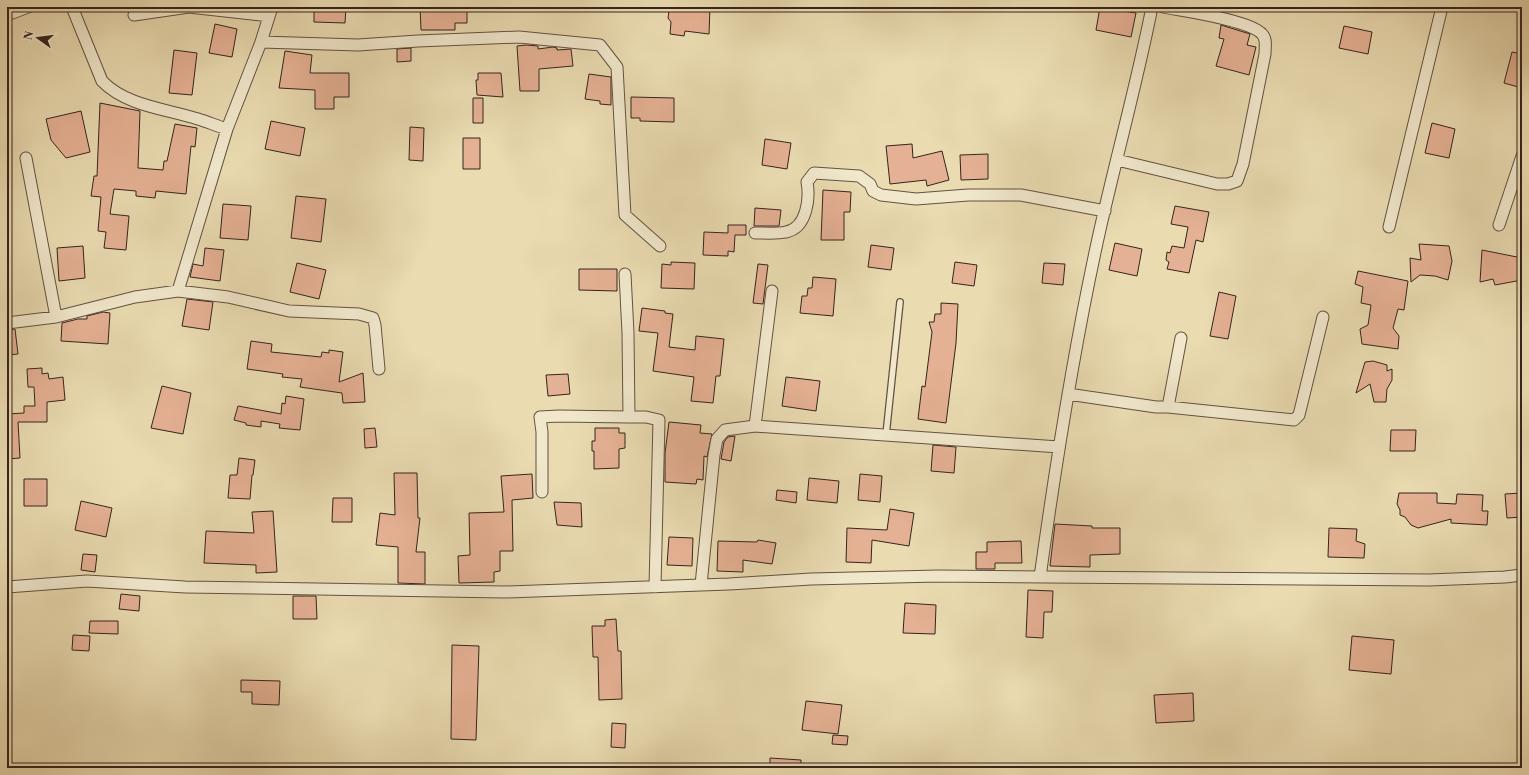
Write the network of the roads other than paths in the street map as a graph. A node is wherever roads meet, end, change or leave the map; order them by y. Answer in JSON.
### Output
{"nodes":[{"id":1,"x":28,"y":7,"type":"edge"},
{"id":2,"x":72,"y":7,"type":"edge"},
{"id":3,"x":1152,"y":7,"type":"edge"},
{"id":4,"x":1163,"y":7,"type":"edge"},
{"id":5,"x":1442,"y":7,"type":"edge"},
{"id":6,"x":271,"y":11,"type":"edge"},
{"id":7,"x":7,"y":15,"type":"edge"},
{"id":8,"x":134,"y":15,"type":"dead end"},
{"id":9,"x":261,"y":42,"type":"junction"},
{"id":10,"x":227,"y":129,"type":"junction"},
{"id":11,"x":1522,"y":156,"type":"edge"},
{"id":12,"x":26,"y":158,"type":"dead end"},
{"id":13,"x":1117,"y":160,"type":"junction"},
{"id":14,"x":1105,"y":211,"type":"junction"},
{"id":15,"x":1499,"y":225,"type":"dead end"},
{"id":16,"x":1390,"y":227,"type":"dead end"},
{"id":17,"x":755,"y":233,"type":"dead end"},
{"id":18,"x":660,"y":246,"type":"dead end"},
{"id":19,"x":625,"y":274,"type":"dead end"},
{"id":20,"x":178,"y":291,"type":"junction"},
{"id":21,"x":772,"y":291,"type":"dead end"},
{"id":22,"x":900,"y":302,"type":"dead end"},
{"id":23,"x":56,"y":317,"type":"junction"},
{"id":24,"x":1323,"y":317,"type":"dead end"},
{"id":25,"x":7,"y":323,"type":"edge"},
{"id":26,"x":1181,"y":338,"type":"dead end"},
{"id":27,"x":379,"y":369,"type":"dead end"},
{"id":28,"x":1068,"y":394,"type":"junction"},
{"id":29,"x":1168,"y":407,"type":"junction"},
{"id":30,"x":629,"y":416,"type":"junction"},
{"id":31,"x":755,"y":426,"type":"junction"},
{"id":32,"x":886,"y":435,"type":"junction"},
{"id":33,"x":1059,"y":447,"type":"junction"},
{"id":34,"x":542,"y":492,"type":"dead end"},
{"id":35,"x":1522,"y":575,"type":"edge"},
{"id":36,"x":1040,"y":577,"type":"junction"},
{"id":37,"x":701,"y":585,"type":"junction"},
{"id":38,"x":7,"y":587,"type":"edge"},
{"id":39,"x":655,"y":587,"type":"junction"}],
"edges":[{"from":1,"to":7,"type":"street"},
{"from":2,"to":10,"type":"street"},
{"from":3,"to":13,"type":"street"},
{"from":4,"to":13,"type":"street"},
{"from":5,"to":16,"type":"street"},
{"from":6,"to":8,"type":"street"},
{"from":6,"to":9,"type":"street"},
{"from":9,"to":10,"type":"street"},
{"from":9,"to":18,"type":"street"},
{"from":10,"to":20,"type":"street"},
{"from":11,"to":15,"type":"street"},
{"from":12,"to":23,"type":"street"},
{"from":13,"to":14,"type":"street"},
{"from":14,"to":17,"type":"street"},
{"from":14,"to":28,"type":"street"},
{"from":19,"to":30,"type":"street"},
{"from":20,"to":23,"type":"street"},
{"from":20,"to":27,"type":"street"},
{"from":21,"to":31,"type":"street"},
{"from":22,"to":32,"type":"lane"},
{"from":23,"to":25,"type":"street"},
{"from":24,"to":29,"type":"street"},
{"from":26,"to":29,"type":"street"},
{"from":28,"to":29,"type":"street"},
{"from":28,"to":33,"type":"street"},
{"from":30,"to":34,"type":"street"},
{"from":30,"to":39,"type":"street"},
{"from":31,"to":32,"type":"street"},
{"from":31,"to":37,"type":"street"},
{"from":32,"to":33,"type":"street"},
{"from":33,"to":36,"type":"street"},
{"from":35,"to":36,"type":"street"},
{"from":36,"to":37,"type":"street"},
{"from":37,"to":39,"type":"street"},
{"from":38,"to":39,"type":"street"}]}
